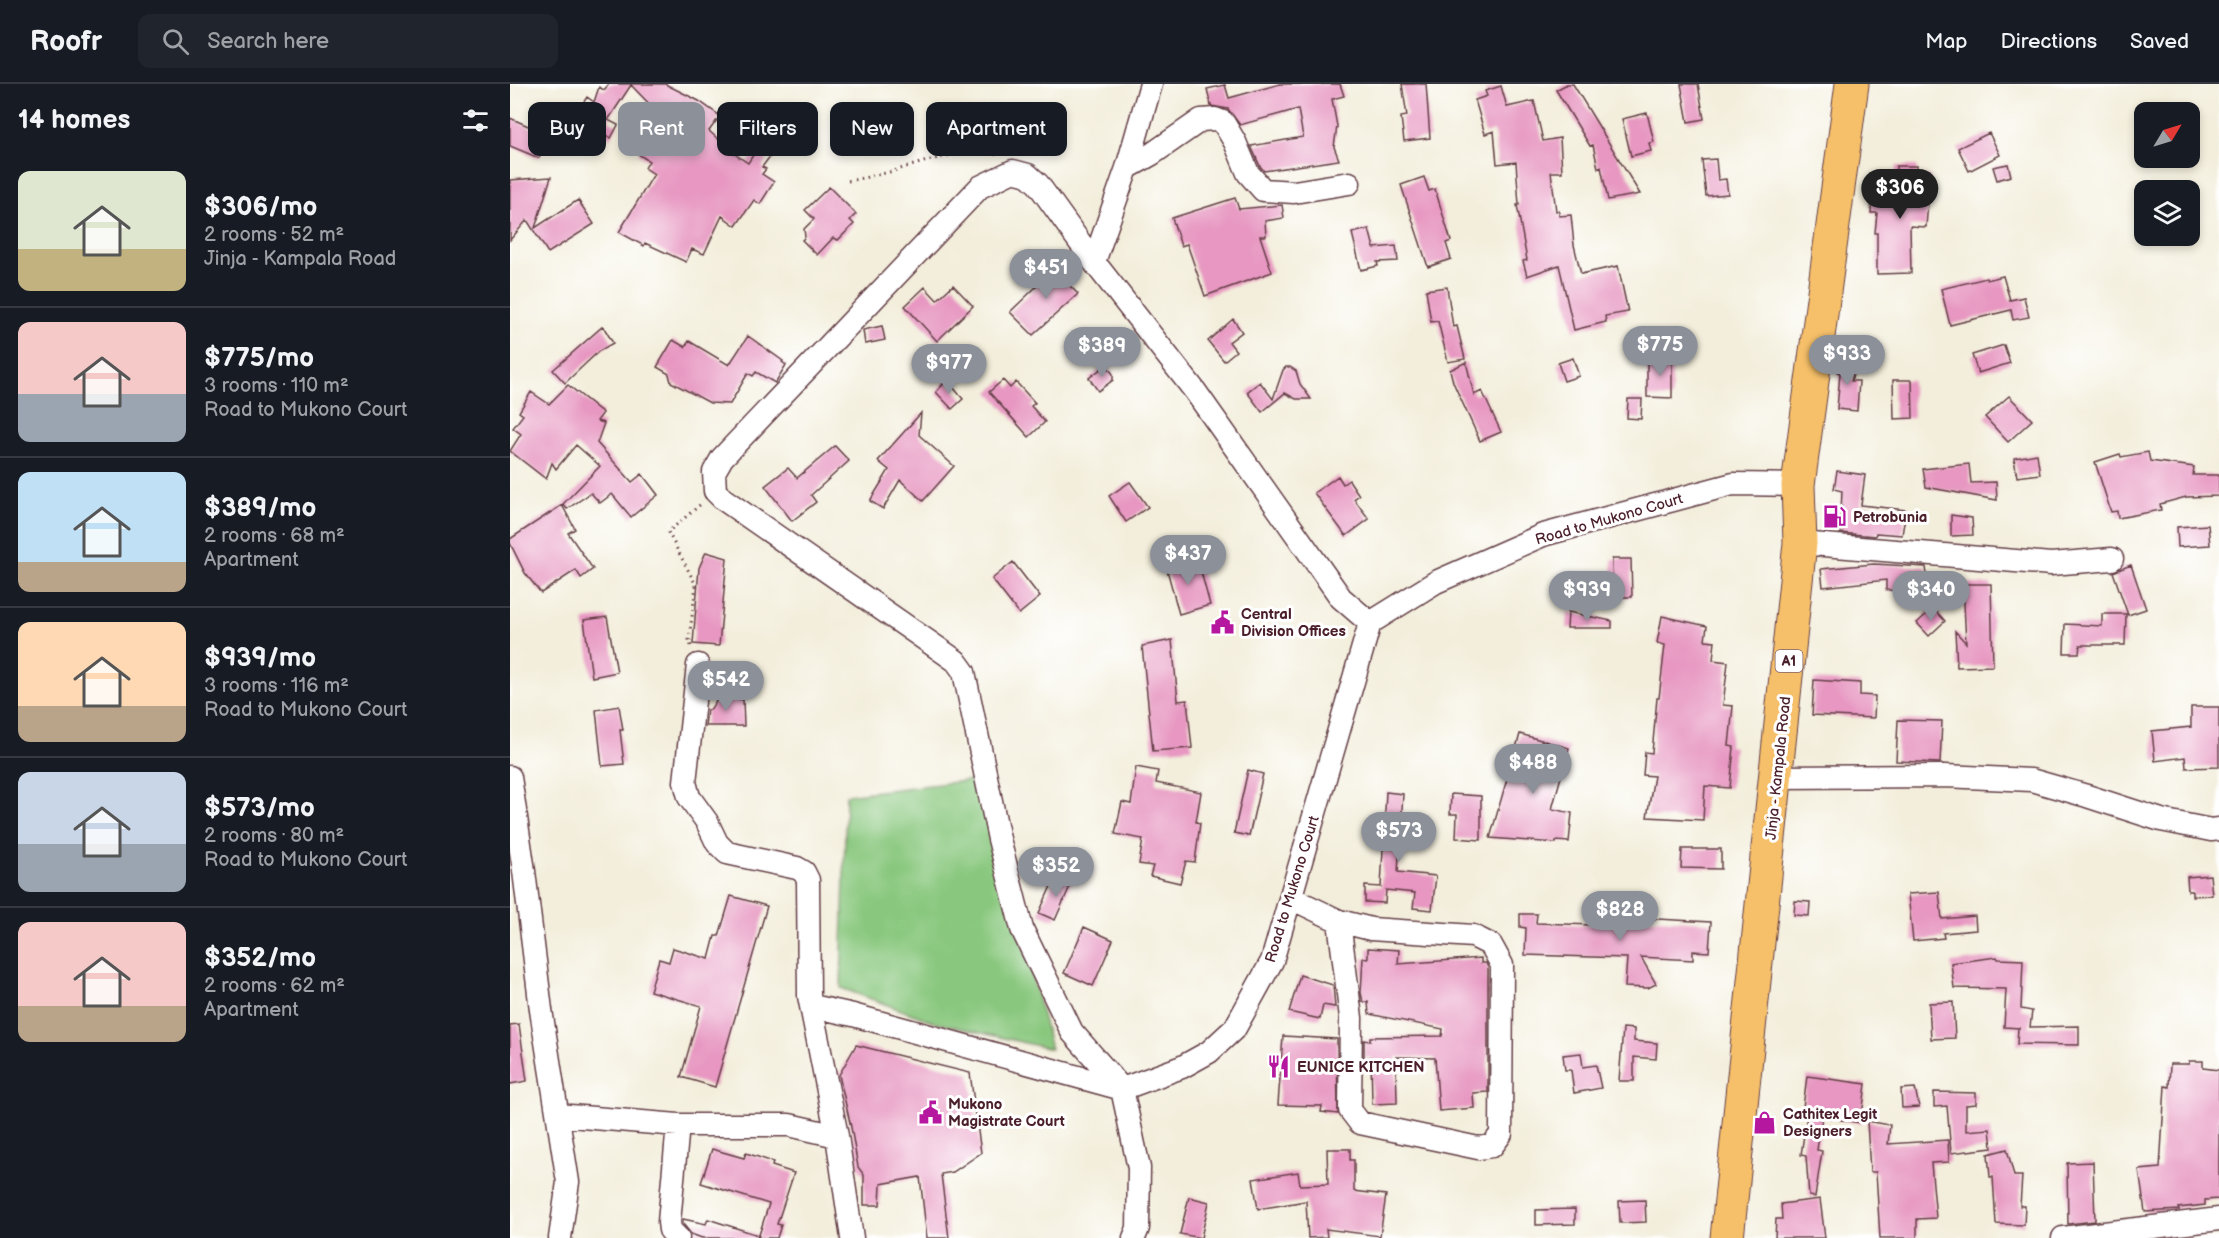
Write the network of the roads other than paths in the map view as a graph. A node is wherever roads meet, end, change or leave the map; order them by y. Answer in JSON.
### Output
{"nodes":[{"id":1,"x":1151,"y":84,"type":"edge"},
{"id":2,"x":1852,"y":84,"type":"edge"},
{"id":3,"x":1127,"y":168,"type":"junction"},
{"id":4,"x":1349,"y":183,"type":"dead end"},
{"id":5,"x":1094,"y":262,"type":"junction"},
{"id":6,"x":1798,"y":485,"type":"junction"},
{"id":7,"x":1800,"y":543,"type":"junction"},
{"id":8,"x":2112,"y":559,"type":"dead end"},
{"id":9,"x":1370,"y":623,"type":"junction"},
{"id":10,"x":698,"y":665,"type":"road end"},
{"id":11,"x":510,"y":777,"type":"edge"},
{"id":12,"x":1777,"y":777,"type":"junction"},
{"id":13,"x":2219,"y":829,"type":"edge"},
{"id":14,"x":1291,"y":898,"type":"junction"},
{"id":15,"x":1339,"y":921,"type":"junction"},
{"id":16,"x":812,"y":1006,"type":"junction"},
{"id":17,"x":1122,"y":1089,"type":"junction"},
{"id":18,"x":558,"y":1114,"type":"junction"},
{"id":19,"x":678,"y":1125,"type":"junction"},
{"id":20,"x":837,"y":1136,"type":"junction"},
{"id":21,"x":2219,"y":1219,"type":"edge"},
{"id":22,"x":560,"y":1238,"type":"edge"},
{"id":23,"x":678,"y":1238,"type":"edge"},
{"id":24,"x":852,"y":1238,"type":"edge"},
{"id":25,"x":1134,"y":1238,"type":"edge"},
{"id":26,"x":1727,"y":1238,"type":"edge"},
{"id":27,"x":2063,"y":1238,"type":"edge"}],
"edges":[{"from":1,"to":3,"type":"street"},
{"from":2,"to":6,"type":"highway","name":"Jinja - Kampala Road","number":"A1"},
{"from":3,"to":4,"type":"street"},
{"from":3,"to":5,"type":"street"},
{"from":5,"to":9,"type":"street"},
{"from":5,"to":17,"type":"street"},
{"from":6,"to":7,"type":"highway","name":"Jinja - Kampala Road","number":"A1"},
{"from":6,"to":9,"type":"street","name":"Road to Mukono Court"},
{"from":7,"to":8,"type":"street"},
{"from":7,"to":12,"type":"highway","name":"Jinja - Kampala Road","number":"A1"},
{"from":9,"to":14,"type":"street","name":"Road to Mukono Court"},
{"from":10,"to":16,"type":"street"},
{"from":11,"to":18,"type":"street"},
{"from":12,"to":13,"type":"street"},
{"from":12,"to":26,"type":"highway","name":"Jinja - Kampala Road","number":"A1"},
{"from":14,"to":15,"type":"street"},
{"from":14,"to":17,"type":"street","name":"Road to Mukono Court"},
{"from":15,"to":15,"type":"street"},
{"from":16,"to":17,"type":"street"},
{"from":16,"to":20,"type":"street"},
{"from":17,"to":25,"type":"street"},
{"from":18,"to":19,"type":"street"},
{"from":18,"to":22,"type":"street"},
{"from":19,"to":20,"type":"street"},
{"from":19,"to":23,"type":"street"},
{"from":20,"to":24,"type":"street"},
{"from":21,"to":27,"type":"street"}]}
